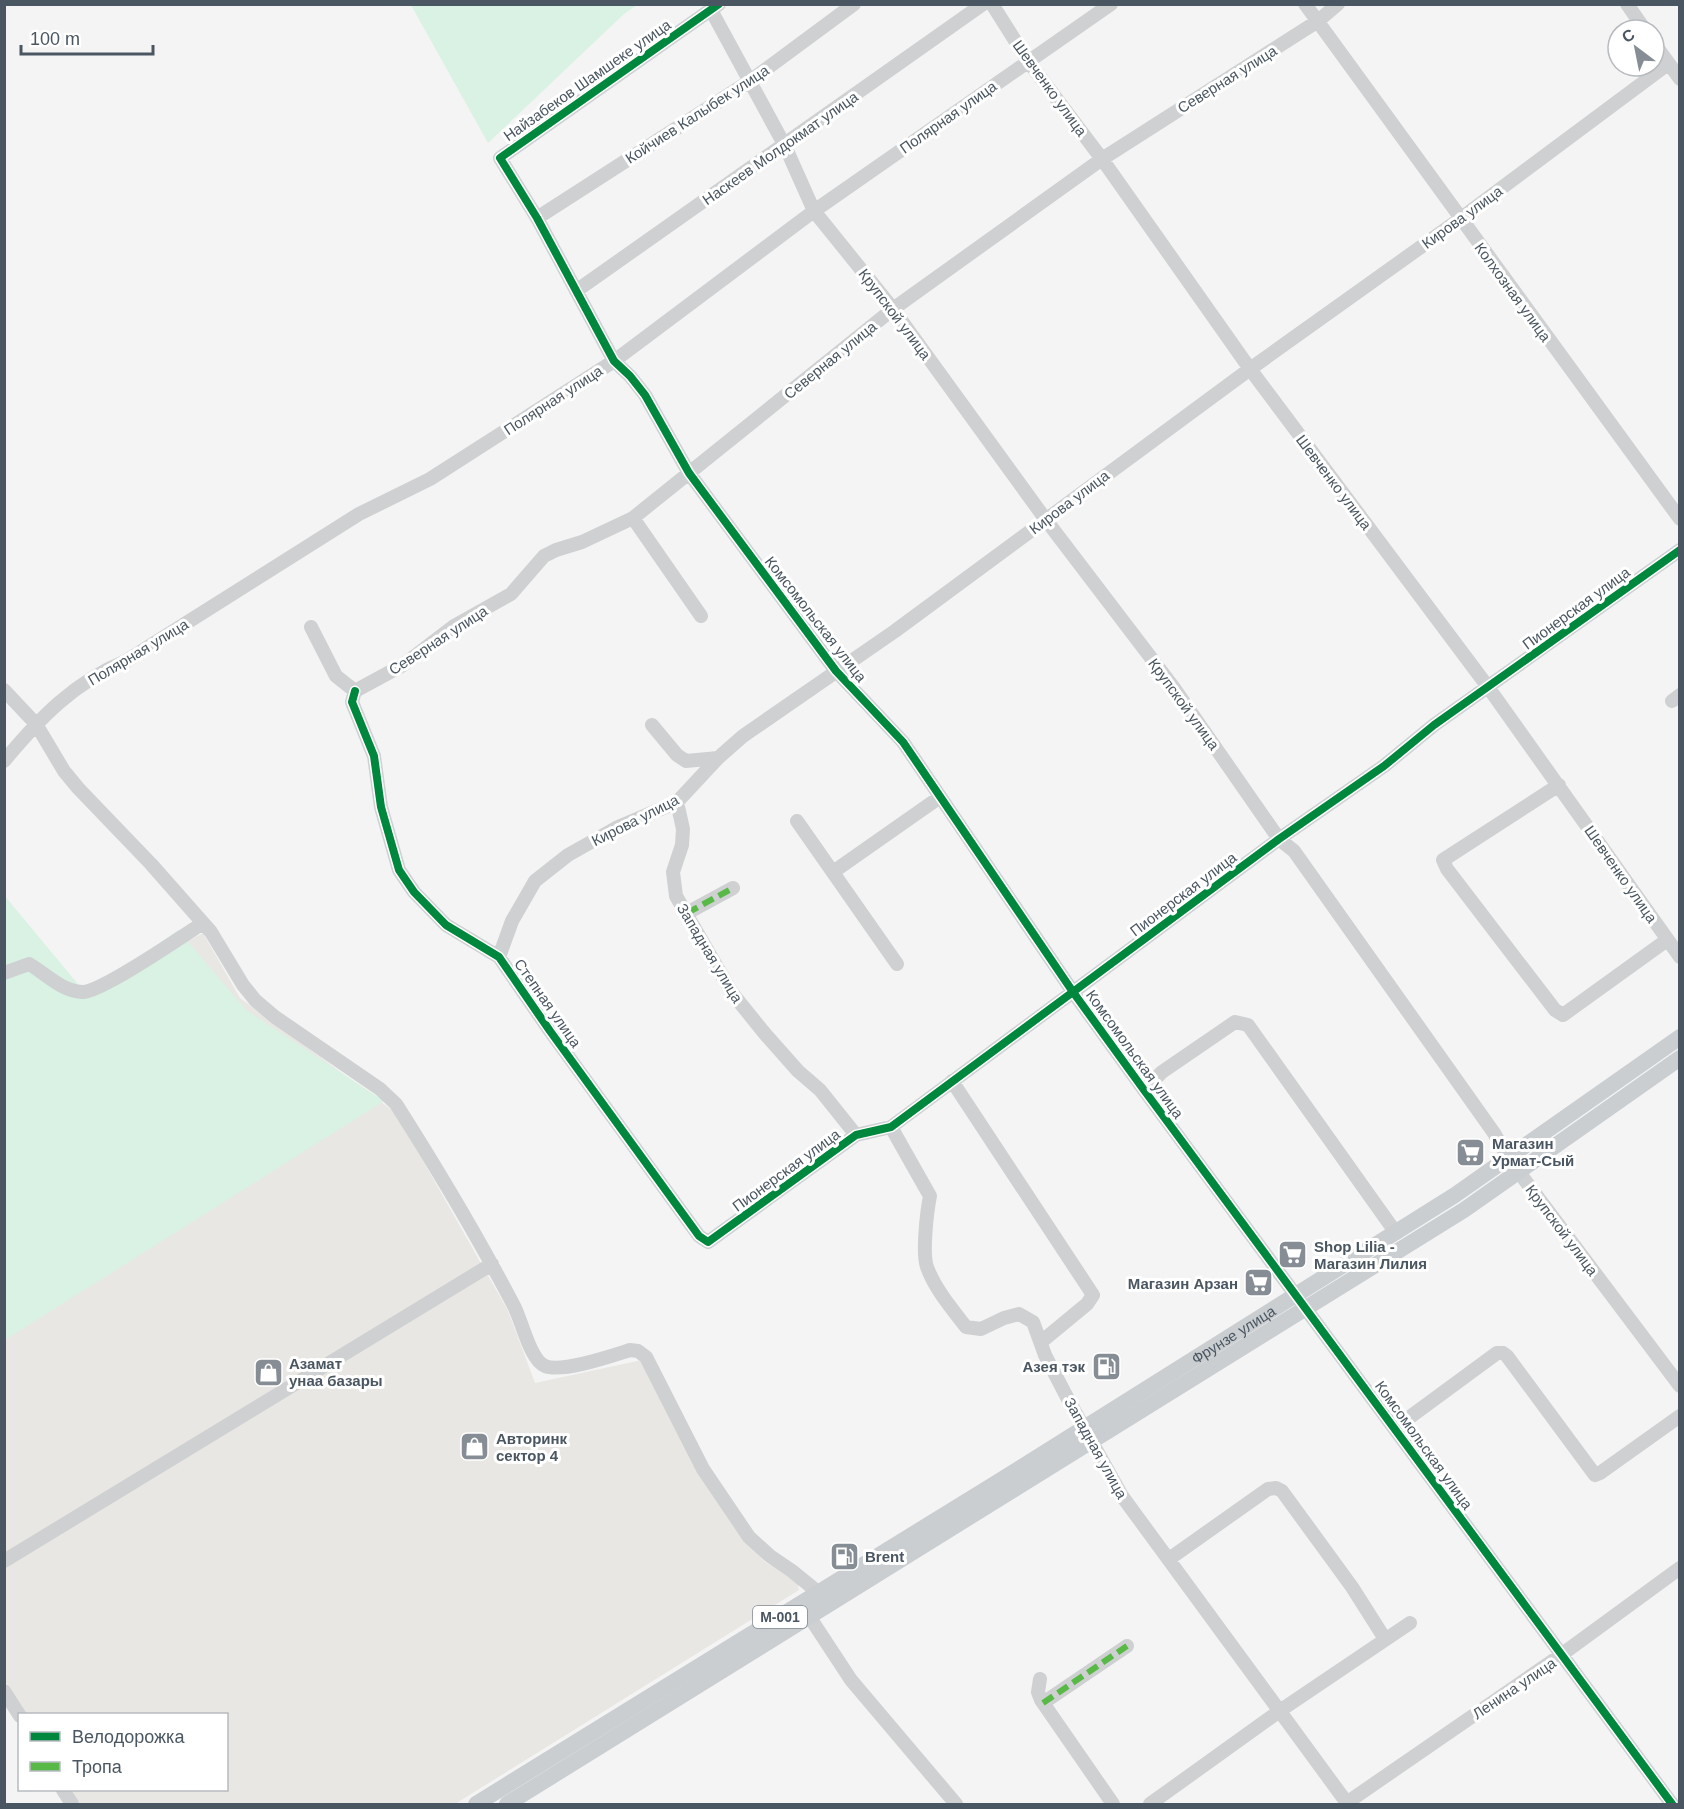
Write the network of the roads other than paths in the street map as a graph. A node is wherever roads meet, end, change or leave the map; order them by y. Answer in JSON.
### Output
{"nodes":[{"id":1,"x":854,"y":4,"type":"edge"},
{"id":2,"x":983,"y":4,"type":"edge"},
{"id":3,"x":992,"y":4,"type":"edge"},
{"id":4,"x":1111,"y":4,"type":"edge"},
{"id":5,"x":1305,"y":4,"type":"edge"},
{"id":6,"x":1338,"y":4,"type":"edge"},
{"id":7,"x":1627,"y":4,"type":"edge"},
{"id":8,"x":715,"y":7,"type":"edge"},
{"id":9,"x":1637,"y":18,"type":"edge"},
{"id":10,"x":1318,"y":21,"type":"junction"},
{"id":11,"x":1028,"y":61,"type":"junction"},
{"id":12,"x":1666,"y":61,"type":"edge"},
{"id":13,"x":1668,"y":64,"type":"junction"},
{"id":14,"x":1679,"y":78,"type":"edge"},
{"id":15,"x":750,"y":81,"type":"junction"},
{"id":16,"x":785,"y":146,"type":"junction"},
{"id":17,"x":500,"y":158,"type":"joint"},
{"id":18,"x":1102,"y":159,"type":"junction"},
{"id":19,"x":814,"y":211,"type":"junction"},
{"id":20,"x":537,"y":218,"type":"junction"},
{"id":21,"x":1460,"y":219,"type":"junction"},
{"id":22,"x":576,"y":291,"type":"junction"},
{"id":23,"x":893,"y":309,"type":"junction"},
{"id":24,"x":614,"y":360,"type":"junction"},
{"id":25,"x":1250,"y":369,"type":"junction"},
{"id":26,"x":689,"y":473,"type":"junction"},
{"id":27,"x":633,"y":518,"type":"junction"},
{"id":28,"x":1680,"y":519,"type":"edge"},
{"id":29,"x":1046,"y":520,"type":"junction"},
{"id":30,"x":1680,"y":550,"type":"edge"},
{"id":31,"x":700,"y":616,"type":"dead end"},
{"id":32,"x":310,"y":627,"type":"dead end"},
{"id":33,"x":836,"y":671,"type":"junction"},
{"id":34,"x":1488,"y":687,"type":"junction"},
{"id":35,"x":4,"y":690,"type":"edge"},
{"id":36,"x":355,"y":691,"type":"junction"},
{"id":37,"x":36,"y":723,"type":"junction"},
{"id":38,"x":652,"y":724,"type":"dead end"},
{"id":39,"x":718,"y":758,"type":"junction"},
{"id":40,"x":4,"y":761,"type":"edge"},
{"id":41,"x":1559,"y":785,"type":"junction"},
{"id":42,"x":940,"y":796,"type":"junction"},
{"id":43,"x":677,"y":802,"type":"junction"},
{"id":44,"x":797,"y":821,"type":"dead end"},
{"id":45,"x":1279,"y":839,"type":"junction"},
{"id":46,"x":833,"y":872,"type":"junction"},
{"id":47,"x":733,"y":888,"type":"dead end"},
{"id":48,"x":687,"y":913,"type":"junction"},
{"id":49,"x":203,"y":923,"type":"junction"},
{"id":50,"x":1667,"y":940,"type":"junction"},
{"id":51,"x":499,"y":957,"type":"junction"},
{"id":52,"x":1680,"y":957,"type":"edge"},
{"id":53,"x":897,"y":964,"type":"dead end"},
{"id":54,"x":4,"y":973,"type":"edge"},
{"id":55,"x":1073,"y":992,"type":"junction"},
{"id":56,"x":1680,"y":1037,"type":"edge"},
{"id":57,"x":1680,"y":1058,"type":"edge"},
{"id":58,"x":952,"y":1081,"type":"junction"},
{"id":59,"x":1144,"y":1090,"type":"junction"},
{"id":60,"x":891,"y":1127,"type":"junction"},
{"id":61,"x":856,"y":1135,"type":"junction"},
{"id":62,"x":1514,"y":1165,"type":"junction"},
{"id":63,"x":1396,"y":1233,"type":"junction"},
{"id":64,"x":699,"y":1236,"type":"joint"},
{"id":65,"x":492,"y":1264,"type":"junction"},
{"id":66,"x":1300,"y":1302,"type":"junction"},
{"id":67,"x":1041,"y":1342,"type":"junction"},
{"id":68,"x":1680,"y":1386,"type":"edge"},
{"id":69,"x":1680,"y":1416,"type":"edge"},
{"id":70,"x":1395,"y":1428,"type":"junction"},
{"id":71,"x":1087,"y":1435,"type":"junction"},
{"id":72,"x":896,"y":1554,"type":"junction"},
{"id":73,"x":1169,"y":1559,"type":"junction"},
{"id":74,"x":4,"y":1560,"type":"edge"},
{"id":75,"x":1680,"y":1568,"type":"edge"},
{"id":76,"x":819,"y":1593,"type":"junction"},
{"id":77,"x":805,"y":1611,"type":"junction"},
{"id":78,"x":1410,"y":1623,"type":"dead end"},
{"id":79,"x":1385,"y":1639,"type":"junction"},
{"id":80,"x":1127,"y":1646,"type":"dead end"},
{"id":81,"x":1561,"y":1655,"type":"junction"},
{"id":82,"x":1040,"y":1679,"type":"dead end"},
{"id":83,"x":4,"y":1691,"type":"edge"},
{"id":84,"x":1043,"y":1703,"type":"junction"},
{"id":85,"x":1281,"y":1710,"type":"junction"},
{"id":86,"x":18,"y":1713,"type":"edge"},
{"id":87,"x":64,"y":1791,"type":"edge"},
{"id":88,"x":72,"y":1804,"type":"edge"},
{"id":89,"x":476,"y":1804,"type":"edge"},
{"id":90,"x":507,"y":1804,"type":"edge"},
{"id":91,"x":956,"y":1804,"type":"edge"},
{"id":92,"x":1113,"y":1804,"type":"edge"},
{"id":93,"x":1150,"y":1804,"type":"edge"},
{"id":94,"x":1346,"y":1804,"type":"edge"},
{"id":95,"x":1672,"y":1804,"type":"edge"}],
"edges":[{"from":1,"to":15,"type":"street","name":"Койчиев Калыбек улица"},
{"from":2,"to":16,"type":"street","name":"Наскеев Молдокмат улица"},
{"from":3,"to":11,"type":"street","name":"Шевченко улица"},
{"from":4,"to":11,"type":"street","name":"Полярная улица"},
{"from":5,"to":10,"type":"street","name":"Колхозная улица"},
{"from":6,"to":10,"type":"street","name":"Северная улица"},
{"from":7,"to":9,"type":"street"},
{"from":8,"to":15,"type":"street","name":"Крупской улица"},
{"from":8,"to":17,"type":"street","name":"Найзабеков Шамшеке улица"},
{"from":10,"to":18,"type":"street","name":"Северная улица"},
{"from":10,"to":21,"type":"street","name":"Колхозная улица"},
{"from":11,"to":18,"type":"street","name":"Шевченко улица"},
{"from":11,"to":19,"type":"street","name":"Полярная улица"},
{"from":12,"to":13,"type":"street"},
{"from":13,"to":14,"type":"street"},
{"from":13,"to":21,"type":"street","name":"Кирова улица"},
{"from":15,"to":16,"type":"street","name":"Крупской улица"},
{"from":15,"to":20,"type":"street","name":"Койчиев Калыбек улица"},
{"from":16,"to":19,"type":"street","name":"Крупской улица"},
{"from":16,"to":22,"type":"street","name":"Наскеев Молдокмат улица"},
{"from":17,"to":20,"type":"street","name":"Комсомольская улица"},
{"from":18,"to":23,"type":"street","name":"Северная улица"},
{"from":18,"to":25,"type":"street","name":"Шевченко улица"},
{"from":19,"to":23,"type":"street","name":"Крупской улица"},
{"from":19,"to":24,"type":"street","name":"Полярная улица"},
{"from":20,"to":22,"type":"street","name":"Комсомольская улица"},
{"from":21,"to":25,"type":"street","name":"Кирова улица"},
{"from":21,"to":28,"type":"street","name":"Колхозная улица"},
{"from":22,"to":24,"type":"street","name":"Комсомольская улица"},
{"from":23,"to":26,"type":"street","name":"Северная улица"},
{"from":23,"to":29,"type":"street","name":"Крупской улица"},
{"from":24,"to":26,"type":"street","name":"Комсомольская улица"},
{"from":24,"to":37,"type":"street","name":"Полярная улица"},
{"from":25,"to":29,"type":"street","name":"Кирова улица"},
{"from":25,"to":34,"type":"street","name":"Шевченко улица"},
{"from":26,"to":27,"type":"street","name":"Северная улица"},
{"from":26,"to":33,"type":"street","name":"Комсомольская улица"},
{"from":27,"to":31,"type":"street"},
{"from":27,"to":36,"type":"street","name":"Северная улица"},
{"from":29,"to":33,"type":"street","name":"Кирова улица"},
{"from":29,"to":45,"type":"street","name":"Крупской улица"},
{"from":30,"to":34,"type":"street","name":"Пионерская улица"},
{"from":32,"to":36,"type":"street"},
{"from":33,"to":39,"type":"street","name":"Кирова улица"},
{"from":33,"to":42,"type":"street","name":"Комсомольская улица"},
{"from":34,"to":41,"type":"street","name":"Шевченко улица"},
{"from":34,"to":45,"type":"street","name":"Пионерская улица"},
{"from":35,"to":37,"type":"street"},
{"from":36,"to":51,"type":"street","name":"Степная улица"},
{"from":37,"to":40,"type":"street","name":"Полярная улица"},
{"from":37,"to":49,"type":"street"},
{"from":38,"to":39,"type":"street"},
{"from":39,"to":43,"type":"street","name":"Кирова улица"},
{"from":41,"to":50,"type":"street","name":"Шевченко улица"},
{"from":41,"to":50,"type":"street"},
{"from":42,"to":46,"type":"street"},
{"from":42,"to":55,"type":"street","name":"Комсомольская улица"},
{"from":43,"to":48,"type":"street","name":"Западная улица"},
{"from":43,"to":51,"type":"street","name":"Кирова улица"},
{"from":44,"to":46,"type":"street"},
{"from":45,"to":55,"type":"street","name":"Пионерская улица"},
{"from":45,"to":62,"type":"street","name":"Крупской улица"},
{"from":46,"to":53,"type":"street"},
{"from":47,"to":48,"type":"street"},
{"from":48,"to":61,"type":"street","name":"Западная улица"},
{"from":49,"to":54,"type":"street"},
{"from":49,"to":65,"type":"street"},
{"from":50,"to":52,"type":"street","name":"Шевченко улица"},
{"from":51,"to":64,"type":"street","name":"Степная улица"},
{"from":55,"to":58,"type":"street","name":"Пионерская улица"},
{"from":55,"to":59,"type":"street","name":"Комсомольская улица"},
{"from":56,"to":62,"type":"main road","name":"Фрунзе улица","number":"M-001"},
{"from":57,"to":62,"type":"main road","name":"Фрунзе улица","number":"M-001"},
{"from":58,"to":60,"type":"street","name":"Пионерская улица"},
{"from":58,"to":67,"type":"street"},
{"from":59,"to":63,"type":"street"},
{"from":59,"to":66,"type":"street","name":"Комсомольская улица"},
{"from":60,"to":61,"type":"street","name":"Пионерская улица"},
{"from":60,"to":67,"type":"street","name":"Западная улица"},
{"from":61,"to":64,"type":"street","name":"Пионерская улица"},
{"from":62,"to":63,"type":"main road","name":"Фрунзе улица","number":"M-001"},
{"from":62,"to":66,"type":"main road","name":"Фрунзе улица","number":"M-001"},
{"from":62,"to":68,"type":"street","name":"Крупской улица"},
{"from":63,"to":66,"type":"main road","name":"Фрунзе улица","number":"M-001"},
{"from":65,"to":74,"type":"street"},
{"from":65,"to":76,"type":"street"},
{"from":66,"to":70,"type":"street","name":"Комсомольская улица"},
{"from":66,"to":71,"type":"main road","name":"Фрунзе улица","number":"M-001"},
{"from":67,"to":71,"type":"street","name":"Западная улица"},
{"from":69,"to":70,"type":"street"},
{"from":70,"to":81,"type":"street","name":"Комсомольская улица"},
{"from":71,"to":72,"type":"main road","number":"M-001"},
{"from":71,"to":73,"type":"street","name":"Западная улица"},
{"from":72,"to":76,"type":"main road","number":"M-001"},
{"from":72,"to":77,"type":"main road","number":"M-001"},
{"from":73,"to":79,"type":"street"},
{"from":73,"to":85,"type":"street","name":"Западная улица"},
{"from":75,"to":81,"type":"street","name":"Ленина улица"},
{"from":76,"to":77,"type":"main road","number":"M-001"},
{"from":77,"to":89,"type":"main road","number":"M-001"},
{"from":77,"to":90,"type":"main road","number":"M-001"},
{"from":77,"to":91,"type":"street"},
{"from":78,"to":79,"type":"street"},
{"from":79,"to":85,"type":"street"},
{"from":80,"to":84,"type":"street"},
{"from":81,"to":94,"type":"street","name":"Ленина улица"},
{"from":81,"to":95,"type":"street","name":"Комсомольская улица"},
{"from":82,"to":84,"type":"street"},
{"from":83,"to":86,"type":"street"},
{"from":84,"to":92,"type":"street"},
{"from":85,"to":93,"type":"street"},
{"from":85,"to":94,"type":"street","name":"Западная улица"},
{"from":87,"to":88,"type":"street"}]}
